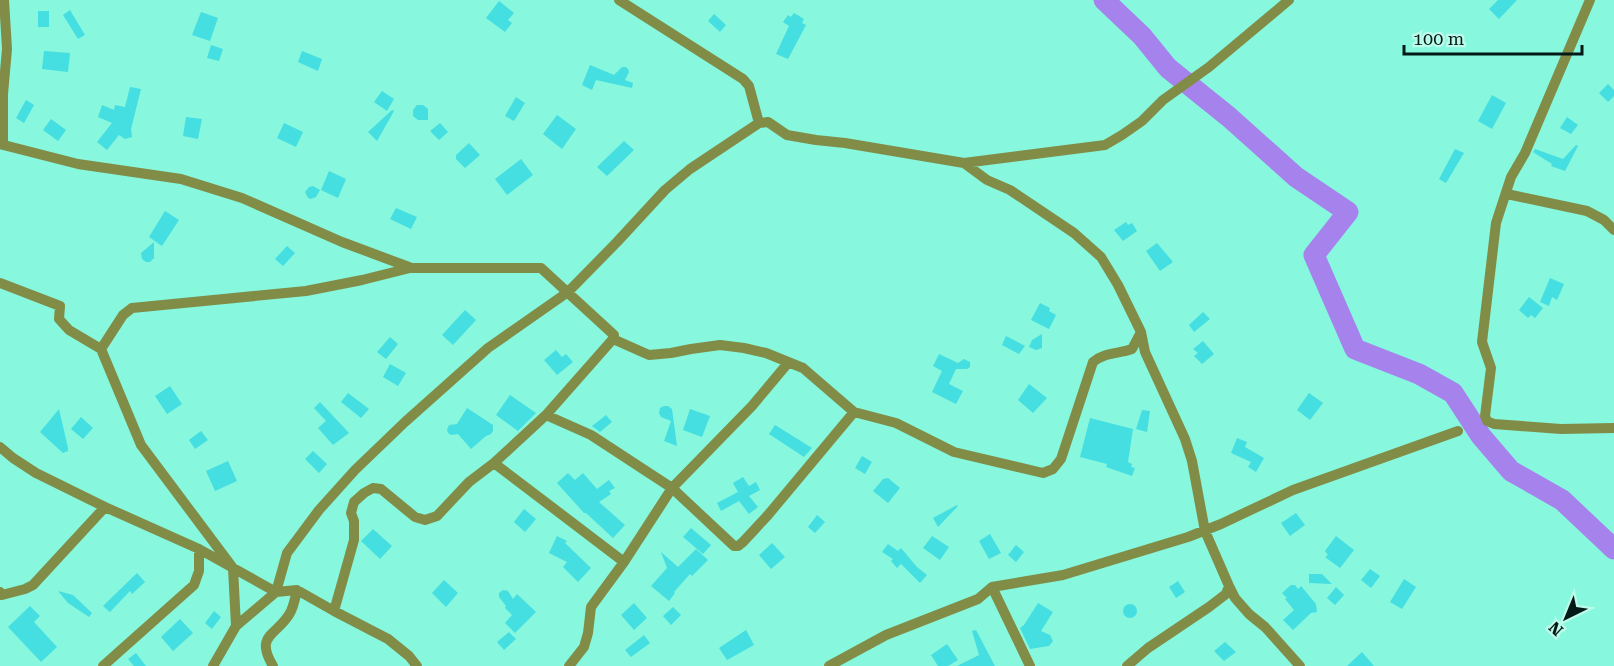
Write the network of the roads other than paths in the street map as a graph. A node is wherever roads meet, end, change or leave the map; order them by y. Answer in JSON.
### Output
{"nodes":[{"id":1,"x":4,"y":0,"type":"edge"},
{"id":2,"x":619,"y":0,"type":"edge"},
{"id":3,"x":1289,"y":0,"type":"edge"},
{"id":4,"x":1590,"y":0,"type":"edge"},
{"id":5,"x":759,"y":123,"type":"junction"},
{"id":6,"x":2,"y":145,"type":"edge"},
{"id":7,"x":964,"y":163,"type":"junction"},
{"id":8,"x":1507,"y":194,"type":"junction"},
{"id":9,"x":1614,"y":230,"type":"edge"},
{"id":10,"x":410,"y":267,"type":"junction"},
{"id":11,"x":0,"y":283,"type":"edge"},
{"id":12,"x":568,"y":292,"type":"junction"},
{"id":13,"x":1141,"y":332,"type":"junction"},
{"id":14,"x":613,"y":339,"type":"junction"},
{"id":15,"x":101,"y":349,"type":"junction"},
{"id":16,"x":788,"y":363,"type":"junction"},
{"id":17,"x":854,"y":412,"type":"junction"},
{"id":18,"x":546,"y":414,"type":"junction"},
{"id":19,"x":1614,"y":428,"type":"edge"},
{"id":20,"x":1458,"y":431,"type":"dead end"},
{"id":21,"x":0,"y":447,"type":"edge"},
{"id":22,"x":494,"y":463,"type":"junction"},
{"id":23,"x":672,"y":488,"type":"junction"},
{"id":24,"x":105,"y":507,"type":"junction"},
{"id":25,"x":1205,"y":531,"type":"junction"},
{"id":26,"x":199,"y":549,"type":"junction"},
{"id":27,"x":624,"y":562,"type":"junction"},
{"id":28,"x":233,"y":568,"type":"junction"},
{"id":29,"x":1229,"y":586,"type":"junction"},
{"id":30,"x":992,"y":587,"type":"junction"},
{"id":31,"x":297,"y":590,"type":"junction"},
{"id":32,"x":0,"y":592,"type":"edge"},
{"id":33,"x":276,"y":592,"type":"junction"},
{"id":34,"x":333,"y":611,"type":"junction"},
{"id":35,"x":236,"y":626,"type":"junction"},
{"id":36,"x":103,"y":666,"type":"edge"},
{"id":37,"x":213,"y":666,"type":"edge"},
{"id":38,"x":273,"y":666,"type":"edge"},
{"id":39,"x":417,"y":666,"type":"edge"},
{"id":40,"x":569,"y":666,"type":"edge"},
{"id":41,"x":829,"y":666,"type":"edge"},
{"id":42,"x":1030,"y":666,"type":"edge"},
{"id":43,"x":1127,"y":666,"type":"edge"},
{"id":44,"x":1300,"y":666,"type":"edge"}],
"edges":[{"from":1,"to":6,"type":"street"},
{"from":2,"to":5,"type":"street"},
{"from":3,"to":7,"type":"street"},
{"from":4,"to":8,"type":"street"},
{"from":5,"to":7,"type":"street"},
{"from":5,"to":12,"type":"street"},
{"from":6,"to":10,"type":"street"},
{"from":7,"to":13,"type":"street"},
{"from":8,"to":9,"type":"street"},
{"from":8,"to":19,"type":"street"},
{"from":10,"to":12,"type":"street"},
{"from":10,"to":15,"type":"street"},
{"from":11,"to":15,"type":"street"},
{"from":12,"to":14,"type":"street"},
{"from":12,"to":33,"type":"street"},
{"from":13,"to":17,"type":"street"},
{"from":13,"to":25,"type":"street"},
{"from":14,"to":16,"type":"street"},
{"from":14,"to":18,"type":"street"},
{"from":15,"to":28,"type":"street"},
{"from":16,"to":17,"type":"street"},
{"from":16,"to":23,"type":"street"},
{"from":17,"to":23,"type":"street"},
{"from":18,"to":22,"type":"street"},
{"from":18,"to":23,"type":"street"},
{"from":20,"to":25,"type":"street"},
{"from":21,"to":24,"type":"street"},
{"from":22,"to":27,"type":"street"},
{"from":22,"to":34,"type":"street"},
{"from":23,"to":27,"type":"street"},
{"from":24,"to":26,"type":"street"},
{"from":24,"to":32,"type":"street"},
{"from":25,"to":29,"type":"street"},
{"from":25,"to":30,"type":"street"},
{"from":26,"to":28,"type":"street"},
{"from":26,"to":36,"type":"street"},
{"from":27,"to":40,"type":"street"},
{"from":28,"to":33,"type":"street"},
{"from":28,"to":35,"type":"street"},
{"from":29,"to":43,"type":"street"},
{"from":29,"to":44,"type":"street"},
{"from":30,"to":41,"type":"street"},
{"from":30,"to":42,"type":"street"},
{"from":31,"to":33,"type":"street"},
{"from":31,"to":34,"type":"street"},
{"from":31,"to":38,"type":"street"},
{"from":33,"to":35,"type":"street"},
{"from":34,"to":39,"type":"street"},
{"from":35,"to":37,"type":"street"}]}
